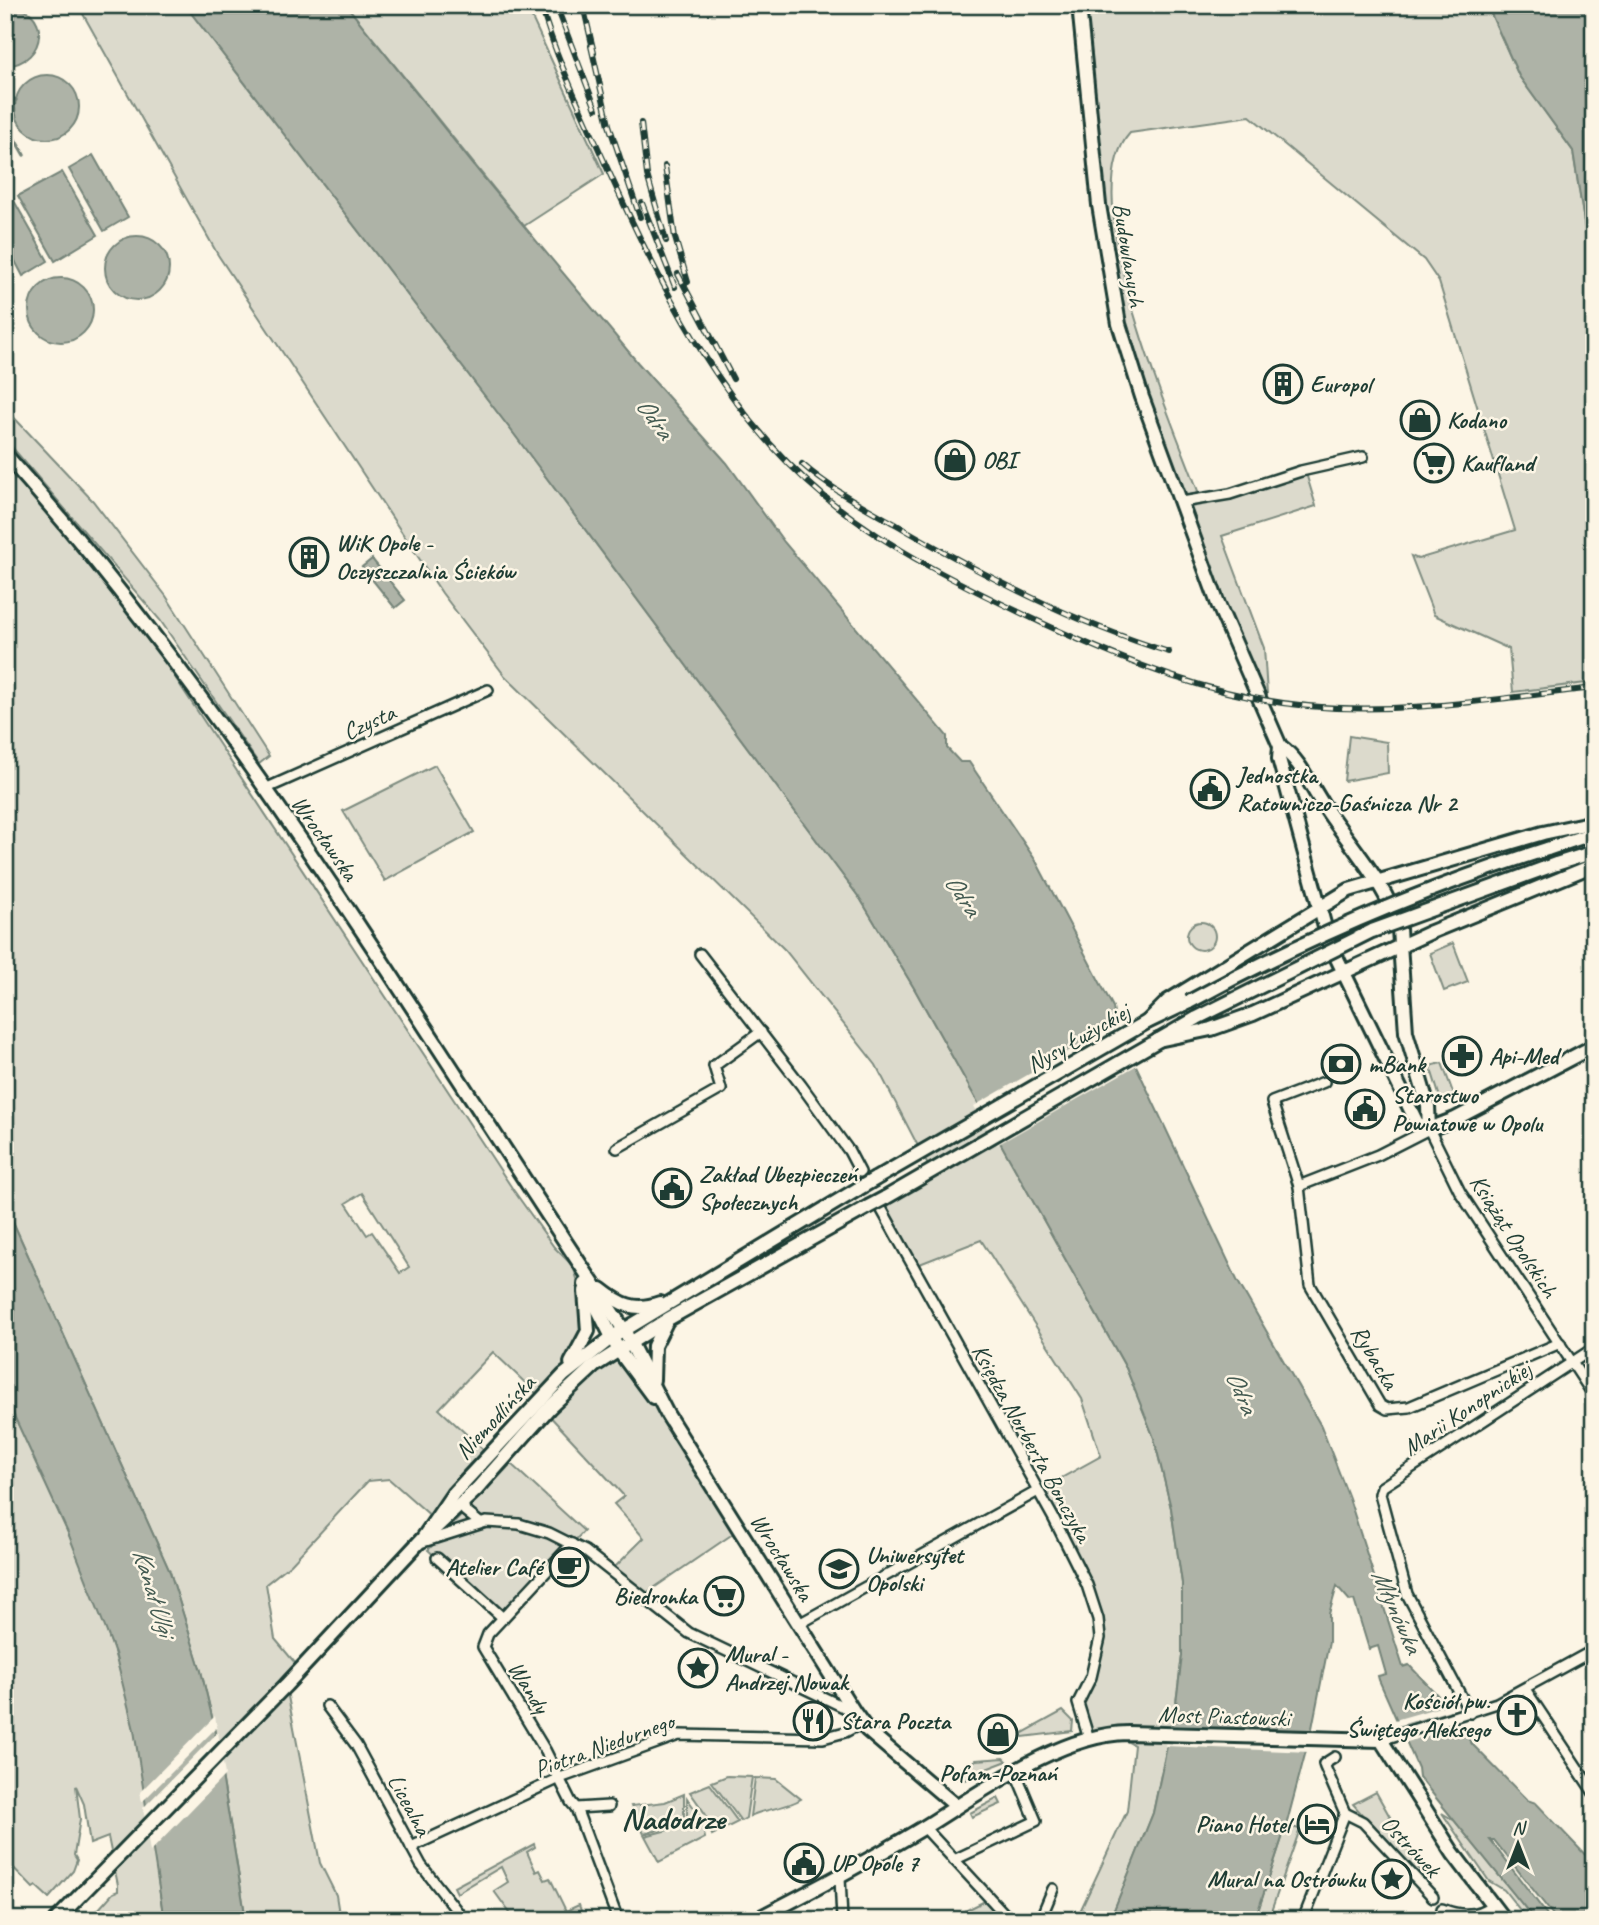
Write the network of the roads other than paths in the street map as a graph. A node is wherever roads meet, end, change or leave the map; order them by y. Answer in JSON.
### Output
{"nodes":[{"id":1,"x":1079,"y":5,"type":"edge"},
{"id":2,"x":5,"y":454,"type":"edge"},
{"id":3,"x":1363,"y":457,"type":"dead end"},
{"id":4,"x":1182,"y":502,"type":"junction"},
{"id":5,"x":488,"y":690,"type":"dead end"},
{"id":6,"x":1280,"y":746,"type":"junction"},
{"id":7,"x":265,"y":789,"type":"junction"},
{"id":8,"x":1594,"y":822,"type":"edge"},
{"id":9,"x":1594,"y":833,"type":"edge"},
{"id":10,"x":1594,"y":852,"type":"edge"},
{"id":11,"x":1592,"y":866,"type":"edge"},
{"id":12,"x":1379,"y":884,"type":"junction"},
{"id":13,"x":1321,"y":906,"type":"junction"},
{"id":14,"x":1401,"y":946,"type":"junction"},
{"id":15,"x":700,"y":954,"type":"dead end"},
{"id":16,"x":1342,"y":972,"type":"junction"},
{"id":17,"x":1170,"y":1006,"type":"junction"},
{"id":18,"x":761,"y":1032,"type":"junction"},
{"id":19,"x":1158,"y":1040,"type":"junction"},
{"id":20,"x":1594,"y":1046,"type":"edge"},
{"id":21,"x":1324,"y":1082,"type":"dead end"},
{"id":22,"x":1429,"y":1129,"type":"junction"},
{"id":23,"x":617,"y":1148,"type":"dead end"},
{"id":24,"x":860,"y":1172,"type":"tunnel mouth"},
{"id":25,"x":1299,"y":1186,"type":"junction"},
{"id":26,"x":884,"y":1204,"type":"junction"},
{"id":27,"x":589,"y":1284,"type":"junction"},
{"id":28,"x":680,"y":1296,"type":"junction"},
{"id":29,"x":668,"y":1319,"type":"junction"},
{"id":30,"x":624,"y":1330,"type":"junction"},
{"id":31,"x":611,"y":1338,"type":"junction"},
{"id":32,"x":1560,"y":1343,"type":"junction"},
{"id":33,"x":625,"y":1347,"type":"junction"},
{"id":34,"x":1594,"y":1348,"type":"edge"},
{"id":35,"x":1572,"y":1362,"type":"junction"},
{"id":36,"x":564,"y":1375,"type":"junction"},
{"id":37,"x":654,"y":1388,"type":"junction"},
{"id":38,"x":1594,"y":1396,"type":"edge"},
{"id":39,"x":667,"y":1414,"type":"junction"},
{"id":40,"x":1038,"y":1490,"type":"junction"},
{"id":41,"x":463,"y":1503,"type":"junction"},
{"id":42,"x":480,"y":1523,"type":"junction"},
{"id":43,"x":421,"y":1540,"type":"junction"},
{"id":44,"x":572,"y":1544,"type":"junction"},
{"id":45,"x":437,"y":1559,"type":"dead end"},
{"id":46,"x":503,"y":1618,"type":"junction"},
{"id":47,"x":799,"y":1624,"type":"junction"},
{"id":48,"x":1594,"y":1650,"type":"edge"},
{"id":49,"x":1525,"y":1689,"type":"junction"},
{"id":50,"x":327,"y":1706,"type":"dead end"},
{"id":51,"x":1470,"y":1713,"type":"junction"},
{"id":52,"x":858,"y":1718,"type":"junction"},
{"id":53,"x":1089,"y":1740,"type":"junction"},
{"id":54,"x":1381,"y":1740,"type":"junction"},
{"id":55,"x":1335,"y":1757,"type":"dead end"},
{"id":56,"x":1015,"y":1771,"type":"junction"},
{"id":57,"x":560,"y":1778,"type":"junction"},
{"id":58,"x":1594,"y":1793,"type":"edge"},
{"id":59,"x":609,"y":1806,"type":"dead end"},
{"id":60,"x":956,"y":1806,"type":"junction"},
{"id":61,"x":576,"y":1808,"type":"junction"},
{"id":62,"x":1345,"y":1814,"type":"junction"},
{"id":63,"x":925,"y":1827,"type":"junction"},
{"id":64,"x":411,"y":1847,"type":"junction"},
{"id":65,"x":954,"y":1860,"type":"junction"},
{"id":66,"x":840,"y":1877,"type":"junction"},
{"id":67,"x":1053,"y":1889,"type":"dead end"},
{"id":68,"x":1433,"y":1897,"type":"dead end"},
{"id":69,"x":1492,"y":1905,"type":"junction"},
{"id":70,"x":1442,"y":1909,"type":"dead end"},
{"id":71,"x":56,"y":1920,"type":"edge"},
{"id":72,"x":464,"y":1920,"type":"edge"},
{"id":73,"x":618,"y":1920,"type":"edge"},
{"id":74,"x":755,"y":1920,"type":"edge"},
{"id":75,"x":842,"y":1920,"type":"edge"},
{"id":76,"x":1010,"y":1920,"type":"edge"},
{"id":77,"x":1040,"y":1920,"type":"edge"},
{"id":78,"x":1303,"y":1920,"type":"edge"},
{"id":79,"x":1504,"y":1920,"type":"edge"}],
"edges":[{"from":1,"to":4,"type":"main road","name":"Budowlanych"},
{"from":2,"to":7,"type":"main road","name":"Wrocławska"},
{"from":3,"to":4,"type":"street"},
{"from":4,"to":6,"type":"main road","name":"Budowlanych"},
{"from":5,"to":7,"type":"street","name":"Czysta"},
{"from":6,"to":12,"type":"main road","name":"Budowlanych"},
{"from":6,"to":13,"type":"main road","name":"Budowlanych"},
{"from":7,"to":27,"type":"main road","name":"Wrocławska"},
{"from":8,"to":12,"type":"main road"},
{"from":9,"to":17,"type":"main road","name":"Nysy Łużyckiej","bridge":true},
{"from":10,"to":19,"type":"main road","name":"Nysy Łużyckiej","bridge":true},
{"from":11,"to":14,"type":"main road"},
{"from":12,"to":13,"type":"main road"},
{"from":12,"to":14,"type":"main road","name":"Budowlanych"},
{"from":13,"to":16,"type":"main road","name":"Budowlanych"},
{"from":13,"to":17,"type":"main road"},
{"from":14,"to":16,"type":"main road"},
{"from":14,"to":22,"type":"main road","name":"Książąt Opolskich"},
{"from":15,"to":18,"type":"street"},
{"from":16,"to":19,"type":"main road"},
{"from":16,"to":22,"type":"main road","name":"Książąt Opolskich"},
{"from":17,"to":28,"type":"main road","name":"Nysy Łużyckiej","bridge":true},
{"from":18,"to":23,"type":"street"},
{"from":18,"to":24,"type":"street"},
{"from":19,"to":26,"type":"main road","name":"Nysy Łużyckiej"},
{"from":20,"to":22,"type":"main road"},
{"from":21,"to":25,"type":"street"},
{"from":22,"to":25,"type":"street"},
{"from":22,"to":32,"type":"street","name":"Książąt Opolskich"},
{"from":25,"to":32,"type":"street","name":"Rybacka"},
{"from":26,"to":29,"type":"main road","name":"Nysy Łużyckiej","bridge":true},
{"from":26,"to":40,"type":"street","name":"Księdza Norberta Bonczyka"},
{"from":27,"to":28,"type":"main road"},
{"from":27,"to":30,"type":"main road","name":"Wrocławska"},
{"from":27,"to":31,"type":"main road","name":"Wrocławska"},
{"from":27,"to":36,"type":"main road"},
{"from":28,"to":30,"type":"main road","name":"Nysy Łużyckiej"},
{"from":29,"to":33,"type":"main road","name":"Nysy Łużyckiej"},
{"from":29,"to":37,"type":"main road"},
{"from":30,"to":31,"type":"main road","name":"Nysy Łużyckiej"},
{"from":30,"to":33,"type":"main road","name":"Wrocławska"},
{"from":31,"to":33,"type":"main road","name":"Wrocławska"},
{"from":31,"to":36,"type":"main road","name":"Niemodlińska"},
{"from":32,"to":35,"type":"street","name":"Książąt Opolskich"},
{"from":33,"to":37,"type":"main road","name":"Wrocławska"},
{"from":33,"to":39,"type":"main road","name":"Wrocławska"},
{"from":33,"to":41,"type":"main road","name":"Niemodlińska"},
{"from":34,"to":35,"type":"street","name":"Marii Konopnickiej"},
{"from":35,"to":38,"type":"street","name":"Książąt Opolskich"},
{"from":35,"to":51,"type":"street","name":"Marii Konopnickiej"},
{"from":36,"to":43,"type":"main road","name":"Niemodlińska"},
{"from":37,"to":39,"type":"main road","name":"Wrocławska"},
{"from":39,"to":47,"type":"main road","name":"Wrocławska"},
{"from":40,"to":47,"type":"street"},
{"from":40,"to":53,"type":"street","name":"Księdza Norberta Bonczyka"},
{"from":41,"to":42,"type":"street"},
{"from":41,"to":43,"type":"main road","name":"Niemodlińska"},
{"from":42,"to":43,"type":"street"},
{"from":42,"to":44,"type":"street"},
{"from":43,"to":71,"type":"main road","name":"Niemodlińska"},
{"from":44,"to":46,"type":"street","name":"Wandy"},
{"from":44,"to":52,"type":"street"},
{"from":45,"to":46,"type":"street"},
{"from":46,"to":57,"type":"street","name":"Wandy"},
{"from":47,"to":52,"type":"main road","name":"Wrocławska"},
{"from":48,"to":49,"type":"street"},
{"from":49,"to":51,"type":"street"},
{"from":49,"to":58,"type":"street"},
{"from":50,"to":64,"type":"street","name":"Licealna"},
{"from":51,"to":54,"type":"street"},
{"from":52,"to":57,"type":"street","name":"Piotra Niedurnego"},
{"from":52,"to":60,"type":"main road","name":"Wrocławska"},
{"from":53,"to":54,"type":"main road","name":"Most Piastowski"},
{"from":53,"to":56,"type":"main road","name":"Most Piastowski"},
{"from":54,"to":69,"type":"main road"},
{"from":55,"to":62,"type":"street","name":"Ostrówek"},
{"from":56,"to":60,"type":"main road","name":"Most Piastowski"},
{"from":56,"to":65,"type":"street"},
{"from":57,"to":61,"type":"street","name":"Wandy"},
{"from":57,"to":64,"type":"street","name":"Piotra Niedurnego"},
{"from":59,"to":61,"type":"street"},
{"from":60,"to":63,"type":"main road","name":"Most Piastowski"},
{"from":61,"to":73,"type":"street","name":"Wandy"},
{"from":62,"to":68,"type":"street","name":"Ostrówek"},
{"from":62,"to":78,"type":"street"},
{"from":63,"to":65,"type":"street"},
{"from":63,"to":66,"type":"main road","name":"Most Piastowski"},
{"from":64,"to":72,"type":"street","name":"Licealna"},
{"from":65,"to":76,"type":"street"},
{"from":66,"to":74,"type":"main road","name":"Most Piastowski"},
{"from":66,"to":75,"type":"street"},
{"from":67,"to":77,"type":"street"},
{"from":69,"to":70,"type":"street","name":"Ostrówek"},
{"from":69,"to":79,"type":"main road"}]}
